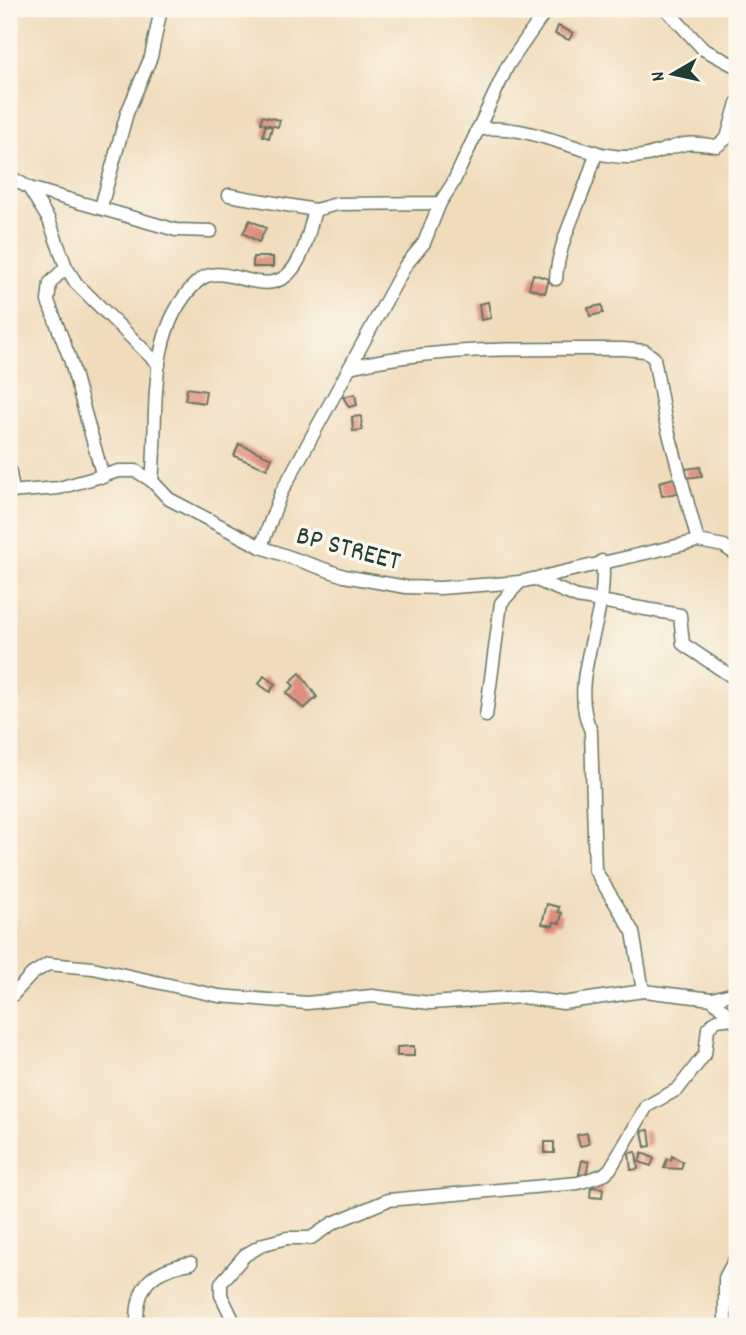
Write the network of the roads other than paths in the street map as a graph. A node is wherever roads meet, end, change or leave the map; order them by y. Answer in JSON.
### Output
{"nodes":[{"id":1,"x":160,"y":9,"type":"edge"},
{"id":2,"x":547,"y":9,"type":"edge"},
{"id":3,"x":666,"y":9,"type":"edge"},
{"id":4,"x":737,"y":67,"type":"edge"},
{"id":5,"x":737,"y":103,"type":"edge"},
{"id":6,"x":477,"y":130,"type":"junction"},
{"id":7,"x":596,"y":152,"type":"junction"},
{"id":8,"x":9,"y":176,"type":"edge"},
{"id":9,"x":29,"y":188,"type":"junction"},
{"id":10,"x":229,"y":195,"type":"dead end"},
{"id":11,"x":440,"y":203,"type":"junction"},
{"id":12,"x":101,"y":207,"type":"junction"},
{"id":13,"x":315,"y":210,"type":"junction"},
{"id":14,"x":211,"y":231,"type":"dead end"},
{"id":15,"x":66,"y":267,"type":"junction"},
{"id":16,"x":556,"y":279,"type":"dead end"},
{"id":17,"x":159,"y":365,"type":"junction"},
{"id":18,"x":350,"y":367,"type":"junction"},
{"id":19,"x":9,"y":468,"type":"edge"},
{"id":20,"x":103,"y":477,"type":"junction"},
{"id":21,"x":152,"y":481,"type":"junction"},
{"id":22,"x":11,"y":491,"type":"edge"},
{"id":23,"x":698,"y":541,"type":"junction"},
{"id":24,"x":261,"y":547,"type":"junction"},
{"id":25,"x":737,"y":555,"type":"edge"},
{"id":26,"x":602,"y":561,"type":"junction"},
{"id":27,"x":534,"y":579,"type":"junction"},
{"id":28,"x":520,"y":582,"type":"junction"},
{"id":29,"x":601,"y":602,"type":"junction"},
{"id":30,"x":737,"y":680,"type":"edge"},
{"id":31,"x":486,"y":716,"type":"dead end"},
{"id":32,"x":737,"y":976,"type":"edge"},
{"id":33,"x":643,"y":991,"type":"junction"},
{"id":34,"x":9,"y":999,"type":"edge"},
{"id":35,"x":712,"y":999,"type":"junction"},
{"id":36,"x":735,"y":1021,"type":"edge"},
{"id":37,"x":737,"y":1255,"type":"edge"},
{"id":38,"x":191,"y":1263,"type":"dead end"},
{"id":39,"x":137,"y":1326,"type":"edge"},
{"id":40,"x":236,"y":1326,"type":"edge"},
{"id":41,"x":725,"y":1326,"type":"edge"}],
"edges":[{"from":1,"to":12,"type":"street"},
{"from":2,"to":6,"type":"street"},
{"from":3,"to":4,"type":"street"},
{"from":5,"to":7,"type":"street"},
{"from":6,"to":7,"type":"street"},
{"from":6,"to":11,"type":"street"},
{"from":7,"to":16,"type":"street"},
{"from":8,"to":9,"type":"street"},
{"from":9,"to":12,"type":"street"},
{"from":9,"to":15,"type":"street"},
{"from":10,"to":13,"type":"street"},
{"from":11,"to":13,"type":"street"},
{"from":11,"to":18,"type":"street"},
{"from":12,"to":14,"type":"street"},
{"from":13,"to":17,"type":"street"},
{"from":15,"to":17,"type":"street"},
{"from":15,"to":20,"type":"street"},
{"from":17,"to":21,"type":"street"},
{"from":18,"to":23,"type":"street"},
{"from":18,"to":24,"type":"street"},
{"from":19,"to":22,"type":"street"},
{"from":20,"to":21,"type":"street","name":"BP STREET"},
{"from":20,"to":22,"type":"street","name":"BP STREET"},
{"from":21,"to":24,"type":"street","name":"BP STREET"},
{"from":23,"to":25,"type":"street","name":"BP STREET"},
{"from":23,"to":26,"type":"street","name":"BP STREET"},
{"from":24,"to":28,"type":"street","name":"BP STREET"},
{"from":26,"to":27,"type":"street","name":"BP STREET"},
{"from":26,"to":29,"type":"street"},
{"from":27,"to":28,"type":"street","name":"BP STREET"},
{"from":27,"to":29,"type":"street"},
{"from":28,"to":31,"type":"street"},
{"from":29,"to":30,"type":"street"},
{"from":29,"to":33,"type":"street"},
{"from":32,"to":35,"type":"street"},
{"from":33,"to":34,"type":"street"},
{"from":33,"to":35,"type":"street"},
{"from":35,"to":36,"type":"street"},
{"from":36,"to":40,"type":"street"},
{"from":37,"to":41,"type":"street"},
{"from":38,"to":39,"type":"street"}]}
